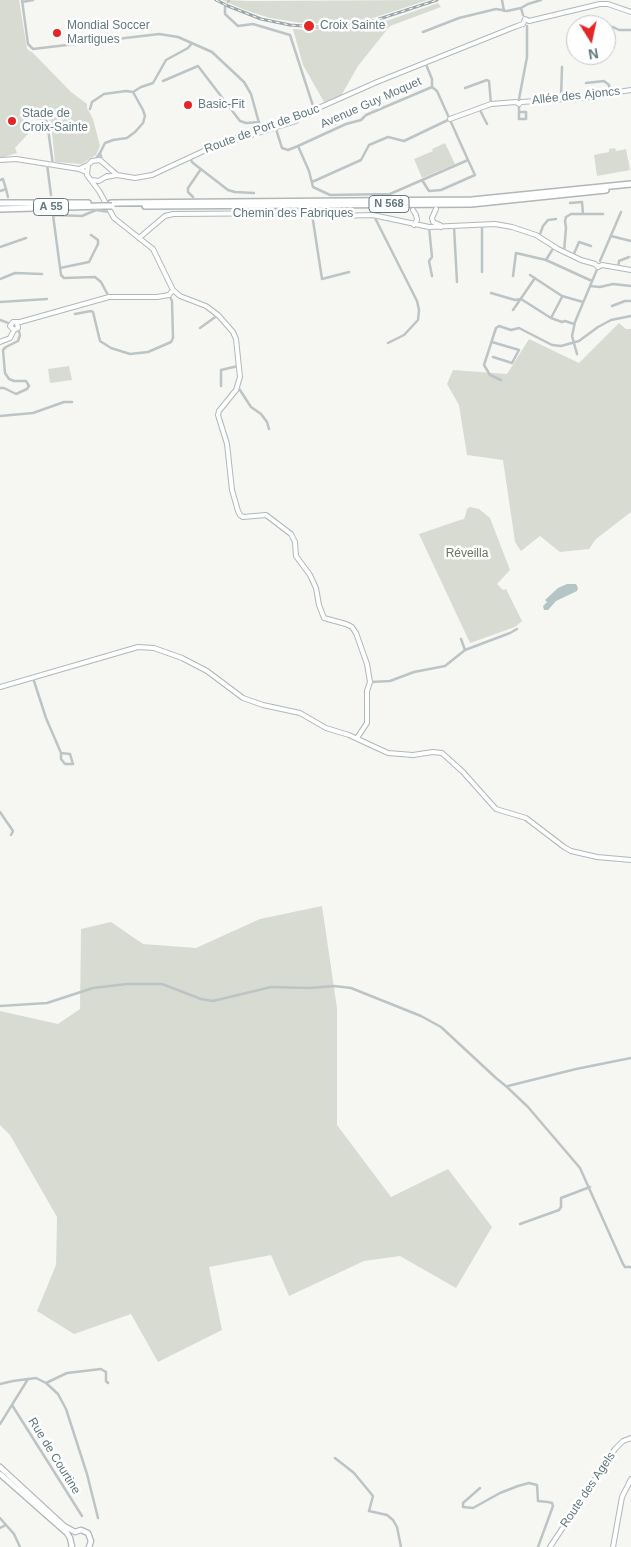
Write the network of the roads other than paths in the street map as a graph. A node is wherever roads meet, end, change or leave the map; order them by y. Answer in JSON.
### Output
{"nodes":[{"id":1,"x":33,"y":0,"type":"edge"},
{"id":2,"x":502,"y":0,"type":"edge"},
{"id":3,"x":541,"y":0,"type":"edge"},
{"id":4,"x":22,"y":1,"type":"edge"},
{"id":5,"x":225,"y":7,"type":"dead end"},
{"id":6,"x":521,"y":8,"type":"junction"},
{"id":7,"x":504,"y":11,"type":"junction"},
{"id":8,"x":631,"y":12,"type":"edge"},
{"id":9,"x":526,"y":22,"type":"junction"},
{"id":10,"x":616,"y":28,"type":"edge"},
{"id":11,"x":631,"y":30,"type":"edge"},
{"id":12,"x":424,"y":32,"type":"dead end"},
{"id":13,"x":192,"y":43,"type":"junction"},
{"id":14,"x":425,"y":62,"type":"junction"},
{"id":15,"x":562,"y":67,"type":"dead end"},
{"id":16,"x":163,"y":81,"type":"dead end"},
{"id":17,"x":586,"y":83,"type":"dead end"},
{"id":18,"x":432,"y":87,"type":"junction"},
{"id":19,"x":465,"y":88,"type":"dead end"},
{"id":20,"x":631,"y":90,"type":"edge"},
{"id":21,"x":133,"y":92,"type":"junction"},
{"id":22,"x":610,"y":94,"type":"junction"},
{"id":23,"x":561,"y":99,"type":"junction"},
{"id":24,"x":519,"y":102,"type":"junction"},
{"id":25,"x":491,"y":104,"type":"junction"},
{"id":26,"x":479,"y":108,"type":"junction"},
{"id":27,"x":90,"y":109,"type":"dead end"},
{"id":28,"x":24,"y":111,"type":"dead end"},
{"id":29,"x":315,"y":111,"type":"junction"},
{"id":30,"x":519,"y":112,"type":"dead end"},
{"id":31,"x":450,"y":119,"type":"junction"},
{"id":32,"x":259,"y":122,"type":"junction"},
{"id":33,"x":487,"y":124,"type":"dead end"},
{"id":34,"x":275,"y":127,"type":"junction"},
{"id":35,"x":261,"y":131,"type":"junction"},
{"id":36,"x":298,"y":146,"type":"junction"},
{"id":37,"x":100,"y":153,"type":"junction"},
{"id":38,"x":189,"y":158,"type":"junction"},
{"id":39,"x":0,"y":160,"type":"edge"},
{"id":40,"x":94,"y":160,"type":"junction"},
{"id":41,"x":468,"y":160,"type":"junction"},
{"id":42,"x":103,"y":161,"type":"junction"},
{"id":43,"x":47,"y":164,"type":"junction"},
{"id":44,"x":53,"y":165,"type":"junction"},
{"id":45,"x":88,"y":165,"type":"junction"},
{"id":46,"x":108,"y":167,"type":"junction"},
{"id":47,"x":79,"y":169,"type":"junction"},
{"id":48,"x":201,"y":169,"type":"junction"},
{"id":49,"x":86,"y":172,"type":"junction"},
{"id":50,"x":117,"y":175,"type":"junction"},
{"id":51,"x":90,"y":178,"type":"junction"},
{"id":52,"x":105,"y":178,"type":"junction"},
{"id":53,"x":0,"y":180,"type":"edge"},
{"id":54,"x":422,"y":180,"type":"junction"},
{"id":55,"x":312,"y":182,"type":"junction"},
{"id":56,"x":631,"y":185,"type":"edge"},
{"id":57,"x":6,"y":189,"type":"junction"},
{"id":58,"x":0,"y":191,"type":"edge"},
{"id":59,"x":99,"y":191,"type":"junction"},
{"id":60,"x":254,"y":193,"type":"dead end"},
{"id":61,"x":51,"y":195,"type":"dead end"},
{"id":62,"x":8,"y":197,"type":"dead end"},
{"id":63,"x":193,"y":197,"type":"dead end"},
{"id":64,"x":0,"y":203,"type":"edge"},
{"id":65,"x":570,"y":203,"type":"dead end"},
{"id":66,"x":101,"y":204,"type":"junction"},
{"id":67,"x":146,"y":204,"type":"junction"},
{"id":68,"x":373,"y":204,"type":"junction"},
{"id":69,"x":380,"y":204,"type":"junction"},
{"id":70,"x":471,"y":204,"type":"junction"},
{"id":71,"x":264,"y":205,"type":"junction"},
{"id":72,"x":111,"y":207,"type":"junction"},
{"id":73,"x":0,"y":209,"type":"edge"},
{"id":74,"x":436,"y":209,"type":"joint"},
{"id":75,"x":413,"y":210,"type":"joint"},
{"id":76,"x":621,"y":212,"type":"dead end"},
{"id":77,"x":312,"y":214,"type":"junction"},
{"id":78,"x":583,"y":214,"type":"junction"},
{"id":79,"x":603,"y":214,"type":"dead end"},
{"id":80,"x":373,"y":215,"type":"junction"},
{"id":81,"x":556,"y":219,"type":"dead end"},
{"id":82,"x":414,"y":224,"type":"junction"},
{"id":83,"x":482,"y":225,"type":"junction"},
{"id":84,"x":429,"y":227,"type":"junction"},
{"id":85,"x":441,"y":227,"type":"junction"},
{"id":86,"x":454,"y":227,"type":"junction"},
{"id":87,"x":91,"y":235,"type":"dead end"},
{"id":88,"x":611,"y":236,"type":"junction"},
{"id":89,"x":539,"y":237,"type":"junction"},
{"id":90,"x":26,"y":238,"type":"dead end"},
{"id":91,"x":139,"y":238,"type":"junction"},
{"id":92,"x":631,"y":241,"type":"edge"},
{"id":93,"x":591,"y":246,"type":"dead end"},
{"id":94,"x":0,"y":247,"type":"edge"},
{"id":95,"x":554,"y":247,"type":"junction"},
{"id":96,"x":564,"y":252,"type":"junction"},
{"id":97,"x":573,"y":256,"type":"junction"},
{"id":98,"x":629,"y":257,"type":"dead end"},
{"id":99,"x":546,"y":260,"type":"junction"},
{"id":100,"x":599,"y":264,"type":"junction"},
{"id":101,"x":60,"y":268,"type":"junction"},
{"id":102,"x":618,"y":268,"type":"junction"},
{"id":103,"x":631,"y":270,"type":"edge"},
{"id":104,"x":349,"y":272,"type":"dead end"},
{"id":105,"x":482,"y":272,"type":"dead end"},
{"id":106,"x":42,"y":274,"type":"dead end"},
{"id":107,"x":530,"y":275,"type":"dead end"},
{"id":108,"x":432,"y":276,"type":"dead end"},
{"id":109,"x":513,"y":276,"type":"dead end"},
{"id":110,"x":535,"y":278,"type":"junction"},
{"id":111,"x":0,"y":279,"type":"edge"},
{"id":112,"x":592,"y":281,"type":"junction"},
{"id":113,"x":457,"y":282,"type":"dead end"},
{"id":114,"x":590,"y":286,"type":"junction"},
{"id":115,"x":631,"y":286,"type":"edge"},
{"id":116,"x":172,"y":290,"type":"junction"},
{"id":117,"x":491,"y":293,"type":"dead end"},
{"id":118,"x":168,"y":295,"type":"junction"},
{"id":119,"x":562,"y":296,"type":"junction"},
{"id":120,"x":109,"y":297,"type":"junction"},
{"id":121,"x":47,"y":299,"type":"dead end"},
{"id":122,"x":521,"y":299,"type":"junction"},
{"id":123,"x":0,"y":302,"type":"edge"},
{"id":124,"x":583,"y":302,"type":"junction"},
{"id":125,"x":631,"y":302,"type":"edge"},
{"id":126,"x":612,"y":306,"type":"dead end"},
{"id":127,"x":513,"y":310,"type":"dead end"},
{"id":128,"x":75,"y":314,"type":"dead end"},
{"id":129,"x":218,"y":315,"type":"junction"},
{"id":130,"x":631,"y":316,"type":"edge"},
{"id":131,"x":551,"y":318,"type":"junction"},
{"id":132,"x":0,"y":320,"type":"edge"},
{"id":133,"x":17,"y":323,"type":"junction"},
{"id":134,"x":10,"y":324,"type":"junction"},
{"id":135,"x":575,"y":324,"type":"junction"},
{"id":136,"x":200,"y":328,"type":"dead end"},
{"id":137,"x":16,"y":329,"type":"junction"},
{"id":138,"x":0,"y":342,"type":"edge"},
{"id":139,"x":492,"y":342,"type":"junction"},
{"id":140,"x":573,"y":342,"type":"junction"},
{"id":141,"x":388,"y":343,"type":"dead end"},
{"id":142,"x":576,"y":354,"type":"dead end"},
{"id":143,"x":493,"y":357,"type":"dead end"},
{"id":144,"x":240,"y":366,"type":"junction"},
{"id":145,"x":501,"y":380,"type":"dead end"},
{"id":146,"x":220,"y":386,"type":"dead end"},
{"id":147,"x":0,"y":388,"type":"edge"},
{"id":148,"x":237,"y":388,"type":"junction"},
{"id":149,"x":72,"y":402,"type":"dead end"},
{"id":150,"x":0,"y":416,"type":"edge"},
{"id":151,"x":269,"y":429,"type":"dead end"},
{"id":152,"x":517,"y":629,"type":"dead end"},
{"id":153,"x":461,"y":639,"type":"dead end"},
{"id":154,"x":465,"y":650,"type":"junction"},
{"id":155,"x":33,"y":677,"type":"junction"},
{"id":156,"x":370,"y":682,"type":"junction"},
{"id":157,"x":0,"y":687,"type":"edge"},
{"id":158,"x":357,"y":738,"type":"junction"},
{"id":159,"x":61,"y":753,"type":"junction"},
{"id":160,"x":0,"y":812,"type":"edge"},
{"id":161,"x":11,"y":835,"type":"dead end"},
{"id":162,"x":631,"y":860,"type":"edge"},
{"id":163,"x":0,"y":1006,"type":"edge"},
{"id":164,"x":631,"y":1058,"type":"edge"},
{"id":165,"x":507,"y":1086,"type":"junction"},
{"id":166,"x":590,"y":1187,"type":"junction"},
{"id":167,"x":520,"y":1224,"type":"dead end"},
{"id":168,"x":631,"y":1267,"type":"edge"},
{"id":169,"x":28,"y":1379,"type":"junction"},
{"id":170,"x":46,"y":1383,"type":"junction"},
{"id":171,"x":108,"y":1383,"type":"dead end"},
{"id":172,"x":0,"y":1384,"type":"edge"},
{"id":173,"x":12,"y":1405,"type":"junction"},
{"id":174,"x":0,"y":1424,"type":"edge"},
{"id":175,"x":631,"y":1438,"type":"edge"},
{"id":176,"x":334,"y":1458,"type":"dead end"},
{"id":177,"x":0,"y":1467,"type":"edge"},
{"id":178,"x":0,"y":1474,"type":"edge"},
{"id":179,"x":631,"y":1479,"type":"edge"},
{"id":180,"x":480,"y":1488,"type":"dead end"},
{"id":181,"x":82,"y":1516,"type":"dead end"},
{"id":182,"x":0,"y":1518,"type":"edge"},
{"id":183,"x":98,"y":1518,"type":"dead end"},
{"id":184,"x":6,"y":1524,"type":"junction"},
{"id":185,"x":0,"y":1528,"type":"edge"},
{"id":186,"x":75,"y":1532,"type":"junction"},
{"id":187,"x":70,"y":1538,"type":"junction"},
{"id":188,"x":20,"y":1547,"type":"edge"},
{"id":189,"x":71,"y":1547,"type":"edge"},
{"id":190,"x":90,"y":1547,"type":"edge"},
{"id":191,"x":401,"y":1547,"type":"edge"},
{"id":192,"x":538,"y":1547,"type":"edge"},
{"id":193,"x":550,"y":1547,"type":"edge"},
{"id":194,"x":613,"y":1547,"type":"edge"}],
"edges":[{"from":1,"to":4,"type":"street"},
{"from":2,"to":7,"type":"street"},
{"from":3,"to":6,"type":"street"},
{"from":4,"to":13,"type":"street"},
{"from":5,"to":29,"type":"street"},
{"from":6,"to":7,"type":"street"},
{"from":6,"to":9,"type":"street"},
{"from":7,"to":12,"type":"street"},
{"from":8,"to":9,"type":"street","name":"Route de Port de Bouc"},
{"from":9,"to":14,"type":"street","name":"Route de Port de Bouc"},
{"from":9,"to":24,"type":"street"},
{"from":10,"to":11,"type":"street"},
{"from":13,"to":21,"type":"street"},
{"from":13,"to":32,"type":"street"},
{"from":14,"to":18,"type":"street"},
{"from":14,"to":29,"type":"street","name":"Route de Port de Bouc"},
{"from":15,"to":23,"type":"street"},
{"from":16,"to":32,"type":"street"},
{"from":17,"to":22,"type":"street"},
{"from":18,"to":31,"type":"street","name":"Avenue Guy Moquet"},
{"from":18,"to":36,"type":"street","name":"Avenue Guy Moquet"},
{"from":19,"to":25,"type":"street"},
{"from":20,"to":22,"type":"street","name":"Allée des Ajoncs"},
{"from":21,"to":27,"type":"street"},
{"from":21,"to":37,"type":"street"},
{"from":22,"to":23,"type":"street","name":"Allée des Ajoncs"},
{"from":23,"to":24,"type":"street","name":"Allée des Ajoncs"},
{"from":24,"to":25,"type":"street","name":"Allée des Ajoncs"},
{"from":24,"to":30,"type":"street"},
{"from":25,"to":26,"type":"street","name":"Allée des Ajoncs"},
{"from":26,"to":31,"type":"street","name":"Allée des Ajoncs"},
{"from":26,"to":33,"type":"street"},
{"from":28,"to":44,"type":"street"},
{"from":29,"to":34,"type":"street","name":"Route de Port de Bouc"},
{"from":31,"to":41,"type":"street","name":"Avenue Guy Moquet"},
{"from":31,"to":55,"type":"street"},
{"from":32,"to":35,"type":"street"},
{"from":34,"to":35,"type":"street","name":"Route de Port de Bouc"},
{"from":34,"to":36,"type":"street"},
{"from":35,"to":38,"type":"street","name":"Route de Port de Bouc"},
{"from":36,"to":55,"type":"street"},
{"from":37,"to":40,"type":"street"},
{"from":37,"to":42,"type":"street"},
{"from":38,"to":48,"type":"street"},
{"from":38,"to":50,"type":"street","name":"Route de Port de Bouc"},
{"from":39,"to":43,"type":"street"},
{"from":40,"to":42,"type":"street"},
{"from":40,"to":45,"type":"street"},
{"from":41,"to":54,"type":"street"},
{"from":41,"to":54,"type":"street","name":"Avenue Guy Moquet"},
{"from":42,"to":46,"type":"street"},
{"from":43,"to":44,"type":"street"},
{"from":43,"to":61,"type":"street"},
{"from":44,"to":47,"type":"street"},
{"from":45,"to":47,"type":"street"},
{"from":45,"to":49,"type":"street"},
{"from":46,"to":50,"type":"street"},
{"from":46,"to":52,"type":"street"},
{"from":47,"to":49,"type":"street"},
{"from":48,"to":60,"type":"street"},
{"from":48,"to":63,"type":"street"},
{"from":49,"to":51,"type":"street"},
{"from":50,"to":52,"type":"street","name":"Route de Port de Bouc"},
{"from":51,"to":52,"type":"street"},
{"from":51,"to":59,"type":"street"},
{"from":52,"to":59,"type":"street"},
{"from":53,"to":57,"type":"street"},
{"from":54,"to":55,"type":"street"},
{"from":56,"to":67,"type":"highway","number":"N 568"},
{"from":56,"to":70,"type":"highway","number":"N 568"},
{"from":57,"to":58,"type":"street"},
{"from":57,"to":62,"type":"street"},
{"from":59,"to":72,"type":"street"},
{"from":64,"to":66,"type":"highway","number":"A 55"},
{"from":65,"to":78,"type":"street"},
{"from":66,"to":72,"type":"highway","number":"A 55","bridge":true},
{"from":66,"to":73,"type":"highway","number":"A 55"},
{"from":67,"to":71,"type":"highway","number":"N 568"},
{"from":67,"to":72,"type":"highway","number":"A 55"},
{"from":68,"to":69,"type":"highway","number":"N 568"},
{"from":68,"to":71,"type":"highway","number":"N 568"},
{"from":68,"to":77,"type":"highway"},
{"from":69,"to":70,"type":"highway","number":"N 568"},
{"from":69,"to":75,"type":"highway"},
{"from":70,"to":74,"type":"highway"},
{"from":71,"to":77,"type":"highway"},
{"from":72,"to":91,"type":"street"},
{"from":72,"to":101,"type":"street"},
{"from":74,"to":85,"type":"street"},
{"from":75,"to":82,"type":"street"},
{"from":76,"to":88,"type":"street"},
{"from":77,"to":80,"type":"street","name":"Chemin des Fabriques"},
{"from":77,"to":91,"type":"street","name":"Chemin des Fabriques"},
{"from":77,"to":104,"type":"street"},
{"from":78,"to":79,"type":"street"},
{"from":78,"to":96,"type":"street"},
{"from":80,"to":82,"type":"street","name":"Chemin des Fabriques"},
{"from":80,"to":141,"type":"street"},
{"from":81,"to":89,"type":"street"},
{"from":82,"to":84,"type":"street","name":"Chemin des Fabriques"},
{"from":83,"to":86,"type":"street","name":"Chemin des Fabriques"},
{"from":83,"to":89,"type":"street","name":"Chemin des Fabriques"},
{"from":83,"to":105,"type":"street"},
{"from":84,"to":85,"type":"street","name":"Chemin des Fabriques"},
{"from":84,"to":108,"type":"street"},
{"from":85,"to":86,"type":"street","name":"Chemin des Fabriques"},
{"from":86,"to":113,"type":"street"},
{"from":87,"to":101,"type":"street"},
{"from":88,"to":92,"type":"street"},
{"from":88,"to":100,"type":"street"},
{"from":89,"to":95,"type":"street","name":"Chemin des Fabriques"},
{"from":90,"to":94,"type":"street"},
{"from":91,"to":116,"type":"street"},
{"from":93,"to":97,"type":"street"},
{"from":95,"to":96,"type":"street","name":"Chemin des Fabriques"},
{"from":95,"to":99,"type":"street"},
{"from":96,"to":97,"type":"street","name":"Chemin des Fabriques"},
{"from":97,"to":100,"type":"street","name":"Chemin des Fabriques"},
{"from":98,"to":102,"type":"street"},
{"from":99,"to":109,"type":"street"},
{"from":99,"to":112,"type":"street"},
{"from":100,"to":102,"type":"street","name":"Chemin des Fabriques"},
{"from":100,"to":112,"type":"street"},
{"from":101,"to":120,"type":"street"},
{"from":102,"to":103,"type":"street","name":"Chemin des Fabriques"},
{"from":106,"to":111,"type":"street"},
{"from":107,"to":110,"type":"street"},
{"from":110,"to":119,"type":"street"},
{"from":110,"to":122,"type":"street"},
{"from":112,"to":114,"type":"street"},
{"from":114,"to":115,"type":"street"},
{"from":114,"to":124,"type":"street"},
{"from":116,"to":118,"type":"street"},
{"from":116,"to":129,"type":"street"},
{"from":117,"to":122,"type":"street"},
{"from":118,"to":120,"type":"street"},
{"from":118,"to":128,"type":"street"},
{"from":119,"to":124,"type":"street"},
{"from":119,"to":131,"type":"street"},
{"from":120,"to":133,"type":"street"},
{"from":121,"to":123,"type":"street"},
{"from":122,"to":127,"type":"street"},
{"from":122,"to":131,"type":"street"},
{"from":124,"to":135,"type":"street"},
{"from":125,"to":126,"type":"street"},
{"from":129,"to":136,"type":"street"},
{"from":129,"to":144,"type":"street"},
{"from":130,"to":140,"type":"street"},
{"from":131,"to":135,"type":"street"},
{"from":132,"to":134,"type":"street"},
{"from":133,"to":134,"type":"street"},
{"from":133,"to":137,"type":"street"},
{"from":134,"to":137,"type":"street"},
{"from":135,"to":140,"type":"street"},
{"from":137,"to":138,"type":"street"},
{"from":137,"to":147,"type":"street"},
{"from":139,"to":140,"type":"street"},
{"from":139,"to":143,"type":"street"},
{"from":139,"to":145,"type":"street"},
{"from":140,"to":142,"type":"street"},
{"from":144,"to":146,"type":"street"},
{"from":144,"to":148,"type":"street"},
{"from":148,"to":151,"type":"street"},
{"from":148,"to":156,"type":"street"},
{"from":149,"to":150,"type":"street"},
{"from":152,"to":154,"type":"street"},
{"from":153,"to":154,"type":"street"},
{"from":154,"to":156,"type":"street"},
{"from":155,"to":157,"type":"street"},
{"from":155,"to":158,"type":"street"},
{"from":155,"to":159,"type":"street"},
{"from":156,"to":158,"type":"street"},
{"from":158,"to":162,"type":"street"},
{"from":159,"to":159,"type":"street"},
{"from":160,"to":161,"type":"street"},
{"from":163,"to":165,"type":"street"},
{"from":164,"to":165,"type":"street"},
{"from":165,"to":166,"type":"street"},
{"from":166,"to":167,"type":"street"},
{"from":166,"to":168,"type":"street"},
{"from":169,"to":170,"type":"street"},
{"from":169,"to":172,"type":"street"},
{"from":169,"to":173,"type":"street"},
{"from":170,"to":171,"type":"street"},
{"from":170,"to":183,"type":"street"},
{"from":173,"to":174,"type":"street"},
{"from":173,"to":181,"type":"street","name":"Rue de Courtine"},
{"from":175,"to":193,"type":"street","name":"Route des Agels"},
{"from":176,"to":191,"type":"street"},
{"from":177,"to":186,"type":"main road"},
{"from":178,"to":187,"type":"main road"},
{"from":179,"to":194,"type":"street"},
{"from":180,"to":192,"type":"street"},
{"from":182,"to":184,"type":"street"},
{"from":184,"to":185,"type":"street"},
{"from":184,"to":188,"type":"street"},
{"from":186,"to":187,"type":"main road"},
{"from":186,"to":190,"type":"main road"},
{"from":187,"to":189,"type":"main road"}]}
